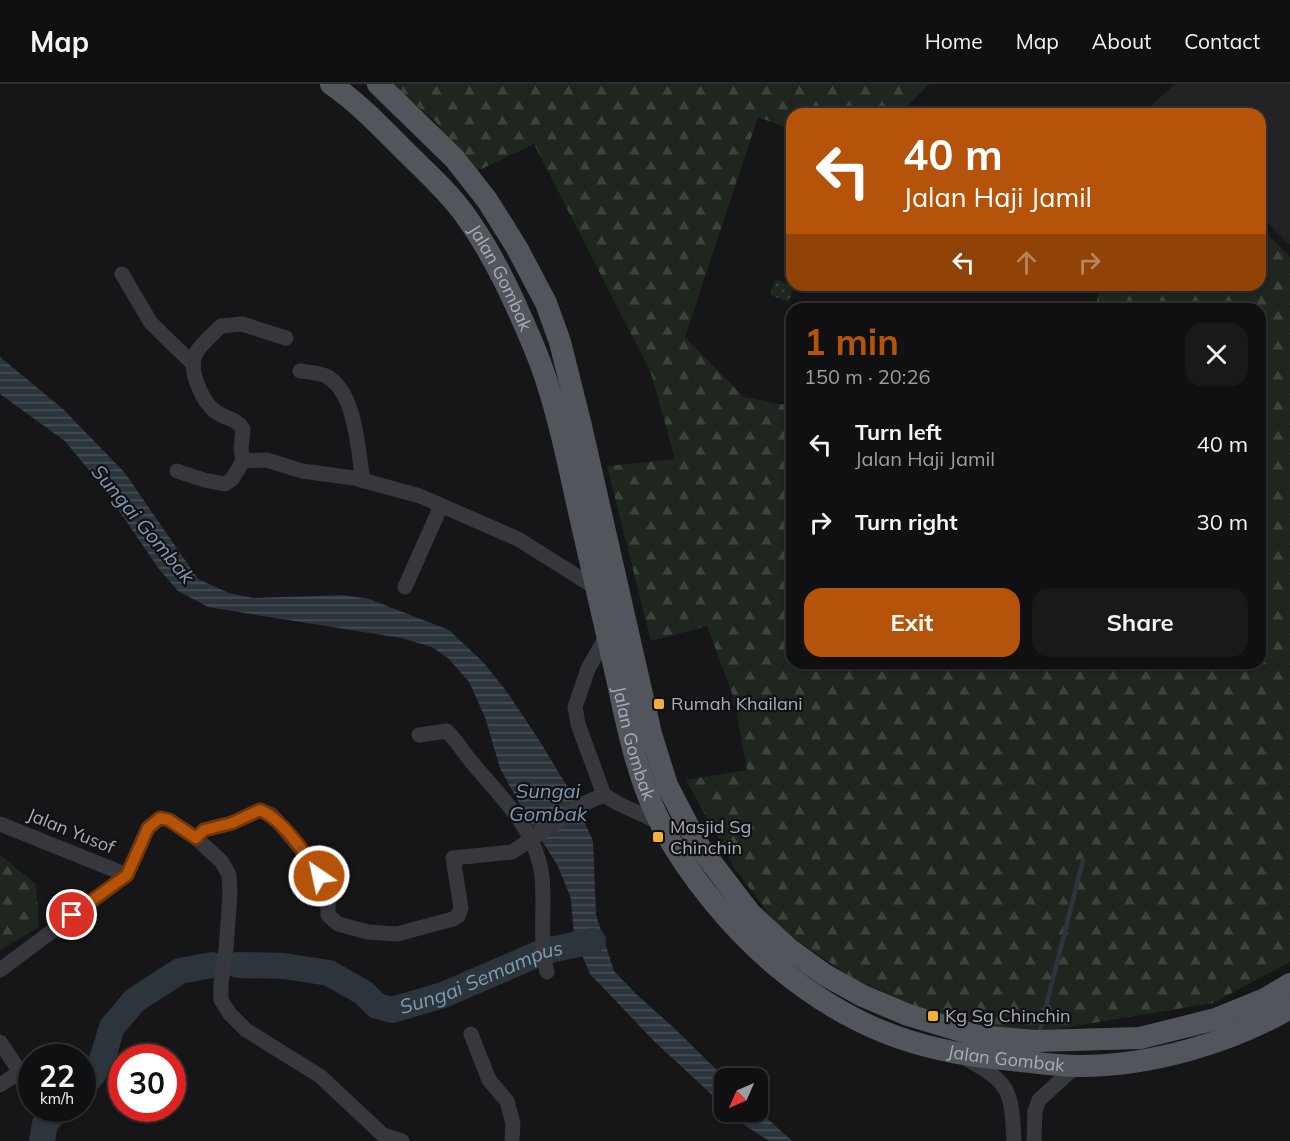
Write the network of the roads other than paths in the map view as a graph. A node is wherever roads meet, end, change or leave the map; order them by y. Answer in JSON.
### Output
{"nodes":[{"id":1,"x":331,"y":84,"type":"edge"},
{"id":2,"x":378,"y":84,"type":"edge"},
{"id":3,"x":122,"y":274,"type":"dead end"},
{"id":4,"x":286,"y":338,"type":"dead end"},
{"id":5,"x":193,"y":364,"type":"junction"},
{"id":6,"x":300,"y":370,"type":"dead end"},
{"id":7,"x":243,"y":461,"type":"junction"},
{"id":8,"x":177,"y":471,"type":"dead end"},
{"id":9,"x":363,"y":481,"type":"junction"},
{"id":10,"x":441,"y":506,"type":"junction"},
{"id":11,"x":405,"y":586,"type":"dead end"},
{"id":12,"x":596,"y":588,"type":"junction"},
{"id":13,"x":607,"y":635,"type":"junction"},
{"id":14,"x":419,"y":735,"type":"dead end"},
{"id":15,"x":604,"y":795,"type":"junction"},
{"id":16,"x":661,"y":823,"type":"junction"},
{"id":17,"x":0,"y":824,"type":"edge"},
{"id":18,"x":196,"y":838,"type":"junction"},
{"id":19,"x":532,"y":839,"type":"junction"},
{"id":20,"x":127,"y":875,"type":"junction"},
{"id":21,"x":546,"y":967,"type":"dead end"},
{"id":22,"x":0,"y":970,"type":"edge"},
{"id":23,"x":1290,"y":984,"type":"edge"},
{"id":24,"x":1290,"y":1008,"type":"edge"},
{"id":25,"x":471,"y":1034,"type":"dead end"},
{"id":26,"x":0,"y":1042,"type":"edge"},
{"id":27,"x":960,"y":1055,"type":"junction"},
{"id":28,"x":1076,"y":1066,"type":"junction"},
{"id":29,"x":0,"y":1085,"type":"edge"},
{"id":30,"x":402,"y":1141,"type":"edge"},
{"id":31,"x":512,"y":1141,"type":"edge"},
{"id":32,"x":1014,"y":1141,"type":"edge"},
{"id":33,"x":1034,"y":1141,"type":"edge"}],
"edges":[{"from":1,"to":12,"type":"main road","name":"Jalan Gombak"},
{"from":2,"to":23,"type":"main road","name":"Jalan Gombak"},
{"from":3,"to":5,"type":"street"},
{"from":4,"to":5,"type":"street"},
{"from":5,"to":7,"type":"street"},
{"from":6,"to":9,"type":"street"},
{"from":7,"to":8,"type":"street"},
{"from":7,"to":9,"type":"street"},
{"from":9,"to":10,"type":"street"},
{"from":10,"to":11,"type":"street"},
{"from":10,"to":12,"type":"street"},
{"from":12,"to":13,"type":"main road","name":"Jalan Gombak"},
{"from":13,"to":15,"type":"street"},
{"from":13,"to":16,"type":"main road","name":"Jalan Gombak"},
{"from":14,"to":19,"type":"street"},
{"from":15,"to":16,"type":"street"},
{"from":15,"to":19,"type":"street"},
{"from":16,"to":27,"type":"main road","name":"Jalan Gombak"},
{"from":17,"to":20,"type":"street","name":"Jalan Yusof"},
{"from":18,"to":19,"type":"street"},
{"from":18,"to":20,"type":"street"},
{"from":18,"to":30,"type":"street"},
{"from":19,"to":21,"type":"street"},
{"from":20,"to":22,"type":"street"},
{"from":24,"to":28,"type":"main road","name":"Jalan Gombak"},
{"from":25,"to":31,"type":"street"},
{"from":26,"to":29,"type":"street"},
{"from":27,"to":28,"type":"main road","name":"Jalan Gombak"},
{"from":27,"to":32,"type":"street"},
{"from":28,"to":33,"type":"street"}]}
